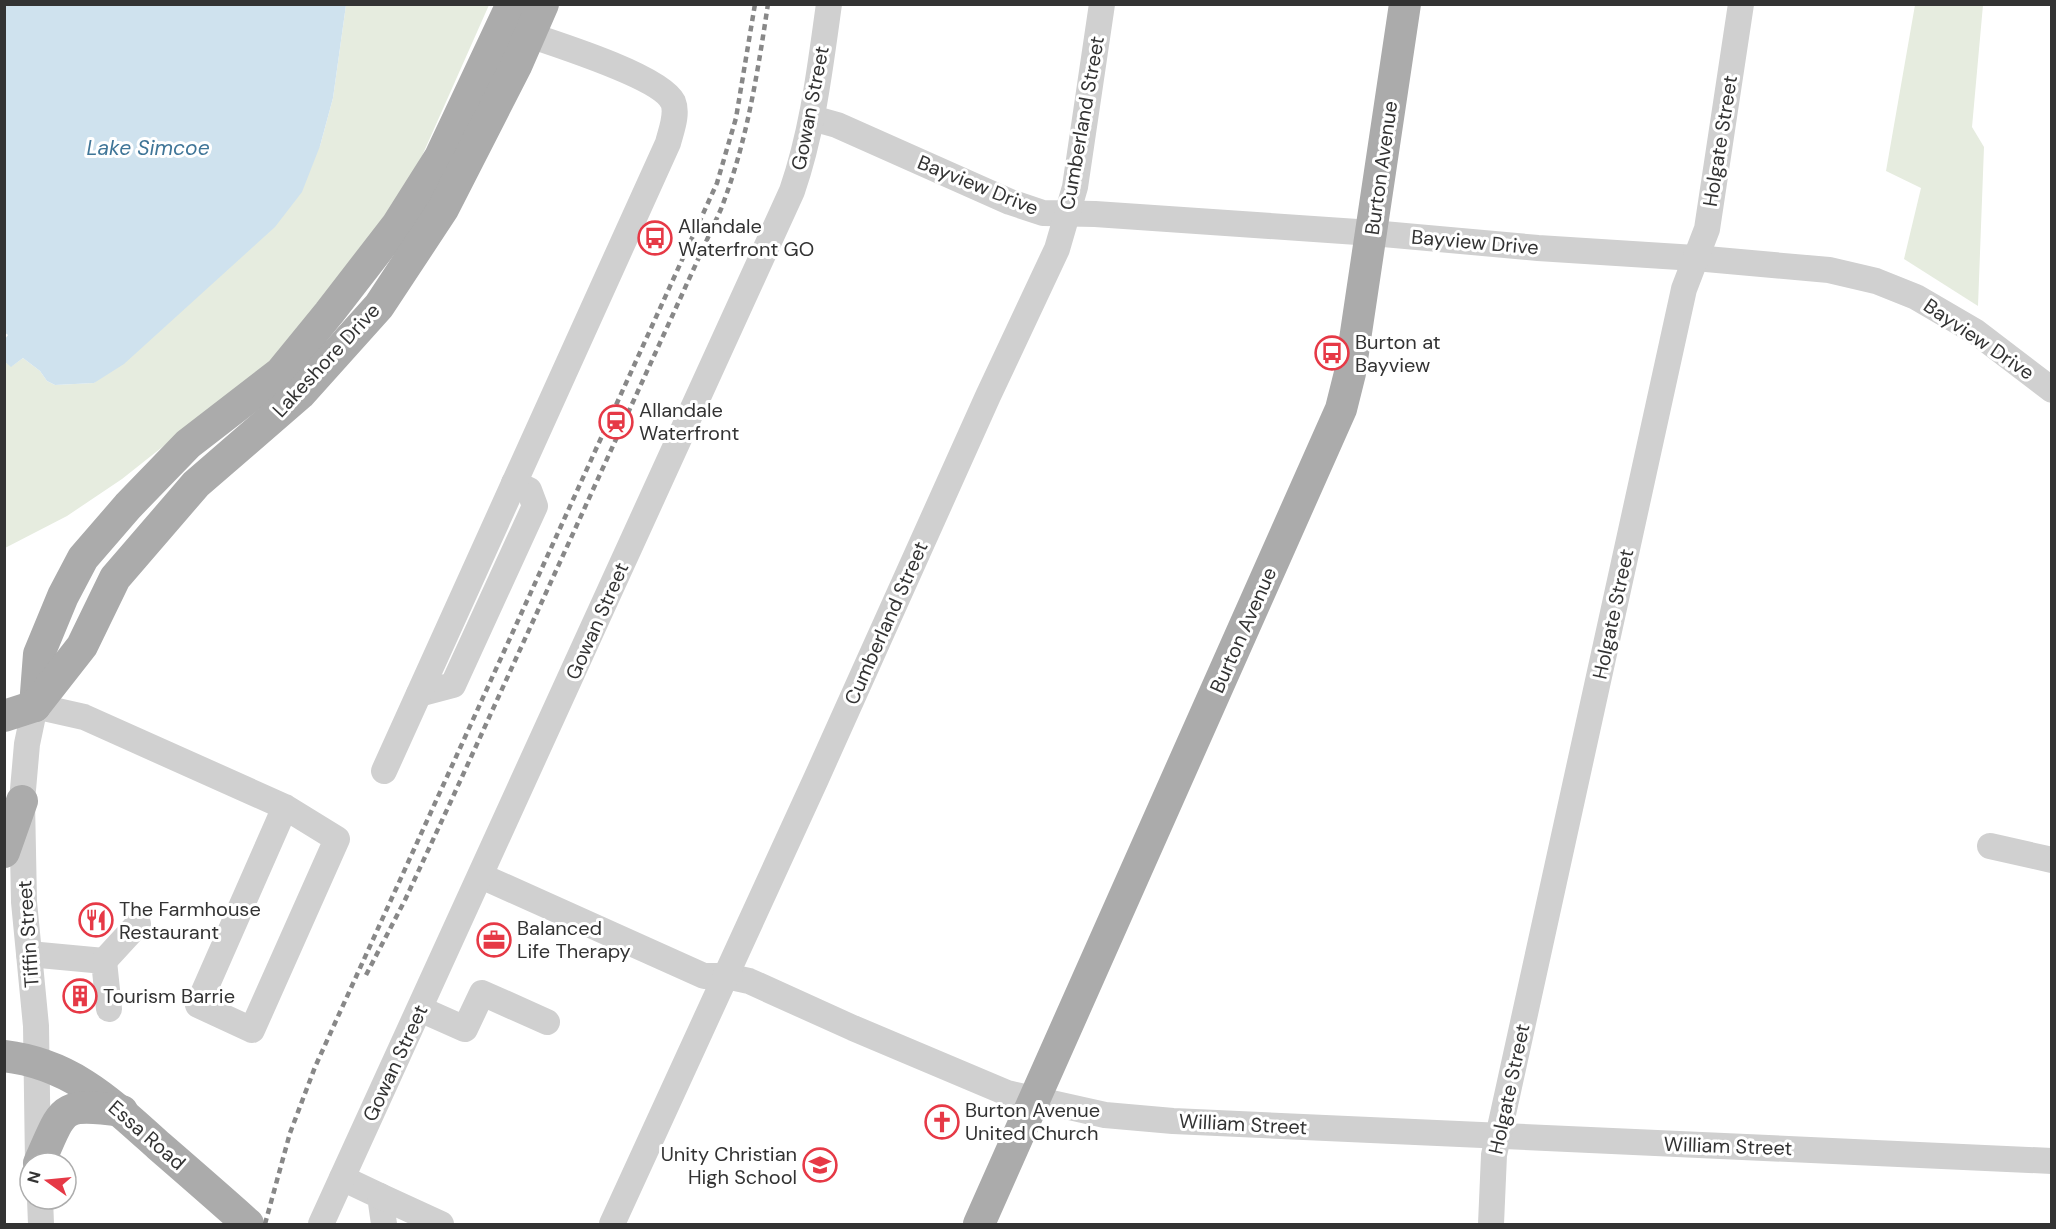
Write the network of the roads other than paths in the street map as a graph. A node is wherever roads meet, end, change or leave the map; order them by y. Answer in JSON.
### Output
{"nodes":[{"id":1,"x":543,"y":4,"type":"edge"},
{"id":2,"x":829,"y":4,"type":"edge"},
{"id":3,"x":1102,"y":4,"type":"edge"},
{"id":4,"x":1405,"y":4,"type":"edge"},
{"id":5,"x":1741,"y":4,"type":"edge"},
{"id":6,"x":515,"y":22,"type":"edge"},
{"id":7,"x":812,"y":118,"type":"junction"},
{"id":8,"x":1067,"y":213,"type":"junction"},
{"id":9,"x":1372,"y":233,"type":"junction"},
{"id":10,"x":1695,"y":258,"type":"junction"},
{"id":11,"x":2052,"y":390,"type":"edge"},
{"id":12,"x":4,"y":698,"type":"edge"},
{"id":13,"x":34,"y":706,"type":"junction"},
{"id":14,"x":4,"y":716,"type":"edge"},
{"id":15,"x":384,"y":771,"type":"dead end"},
{"id":16,"x":22,"y":801,"type":"junction"},
{"id":17,"x":285,"y":807,"type":"junction"},
{"id":18,"x":1990,"y":846,"type":"dead end"},
{"id":19,"x":4,"y":852,"type":"edge"},
{"id":20,"x":2052,"y":860,"type":"edge"},
{"id":21,"x":481,"y":876,"type":"junction"},
{"id":22,"x":138,"y":924,"type":"dead end"},
{"id":23,"x":29,"y":954,"type":"junction"},
{"id":24,"x":104,"y":961,"type":"junction"},
{"id":25,"x":726,"y":976,"type":"junction"},
{"id":26,"x":109,"y":1009,"type":"dead end"},
{"id":27,"x":420,"y":1009,"type":"junction"},
{"id":28,"x":548,"y":1022,"type":"dead end"},
{"id":29,"x":4,"y":1056,"type":"edge"},
{"id":30,"x":35,"y":1061,"type":"junction"},
{"id":31,"x":1035,"y":1100,"type":"junction"},
{"id":32,"x":122,"y":1112,"type":"junction"},
{"id":33,"x":1498,"y":1136,"type":"junction"},
{"id":34,"x":39,"y":1151,"type":"edge"},
{"id":35,"x":44,"y":1151,"type":"edge"},
{"id":36,"x":2052,"y":1161,"type":"edge"},
{"id":37,"x":342,"y":1178,"type":"junction"},
{"id":38,"x":380,"y":1196,"type":"junction"},
{"id":39,"x":248,"y":1224,"type":"edge"},
{"id":40,"x":321,"y":1224,"type":"edge"},
{"id":41,"x":384,"y":1224,"type":"edge"},
{"id":42,"x":441,"y":1224,"type":"edge"},
{"id":43,"x":612,"y":1224,"type":"edge"},
{"id":44,"x":979,"y":1224,"type":"edge"},
{"id":45,"x":1491,"y":1224,"type":"edge"}],
"edges":[{"from":1,"to":6,"type":"main road","name":"Lakeshore Drive"},
{"from":2,"to":7,"type":"street","name":"Gowan Street"},
{"from":3,"to":8,"type":"street","name":"Cumberland Street"},
{"from":4,"to":9,"type":"main road","name":"Burton Avenue"},
{"from":5,"to":10,"type":"street","name":"Holgate Street"},
{"from":6,"to":13,"type":"main road","name":"Lakeshore Drive"},
{"from":6,"to":15,"type":"street"},
{"from":7,"to":8,"type":"street","name":"Bayview Drive"},
{"from":7,"to":21,"type":"street","name":"Gowan Street"},
{"from":8,"to":9,"type":"street","name":"Bayview Drive"},
{"from":8,"to":25,"type":"street","name":"Cumberland Street"},
{"from":9,"to":10,"type":"street","name":"Bayview Drive"},
{"from":9,"to":31,"type":"main road","name":"Burton Avenue"},
{"from":10,"to":11,"type":"street","name":"Bayview Drive"},
{"from":10,"to":33,"type":"street","name":"Holgate Street"},
{"from":12,"to":13,"type":"main road"},
{"from":13,"to":14,"type":"main road"},
{"from":13,"to":16,"type":"street","name":"Tiffin Street"},
{"from":13,"to":17,"type":"street"},
{"from":16,"to":19,"type":"main road"},
{"from":16,"to":23,"type":"street","name":"Tiffin Street"},
{"from":17,"to":17,"type":"street"},
{"from":18,"to":20,"type":"street"},
{"from":21,"to":25,"type":"street","name":"William Street"},
{"from":21,"to":27,"type":"street","name":"Gowan Street"},
{"from":22,"to":24,"type":"street"},
{"from":23,"to":24,"type":"street"},
{"from":23,"to":30,"type":"street","name":"Tiffin Street"},
{"from":24,"to":26,"type":"street"},
{"from":25,"to":31,"type":"street","name":"William Street"},
{"from":25,"to":43,"type":"street","name":"Cumberland Street"},
{"from":27,"to":28,"type":"street"},
{"from":27,"to":37,"type":"street","name":"Gowan Street"},
{"from":29,"to":30,"type":"main road","name":"Essa Road"},
{"from":30,"to":32,"type":"main road","name":"Essa Road"},
{"from":30,"to":34,"type":"street","name":"Tiffin Street"},
{"from":31,"to":33,"type":"street","name":"William Street"},
{"from":31,"to":44,"type":"main road","name":"Burton Avenue"},
{"from":32,"to":35,"type":"main road"},
{"from":32,"to":39,"type":"main road","name":"Essa Road"},
{"from":33,"to":36,"type":"street","name":"William Street"},
{"from":33,"to":45,"type":"street","name":"Holgate Street"},
{"from":37,"to":38,"type":"street"},
{"from":37,"to":40,"type":"street","name":"Gowan Street"},
{"from":38,"to":41,"type":"street"},
{"from":38,"to":42,"type":"street"}]}
